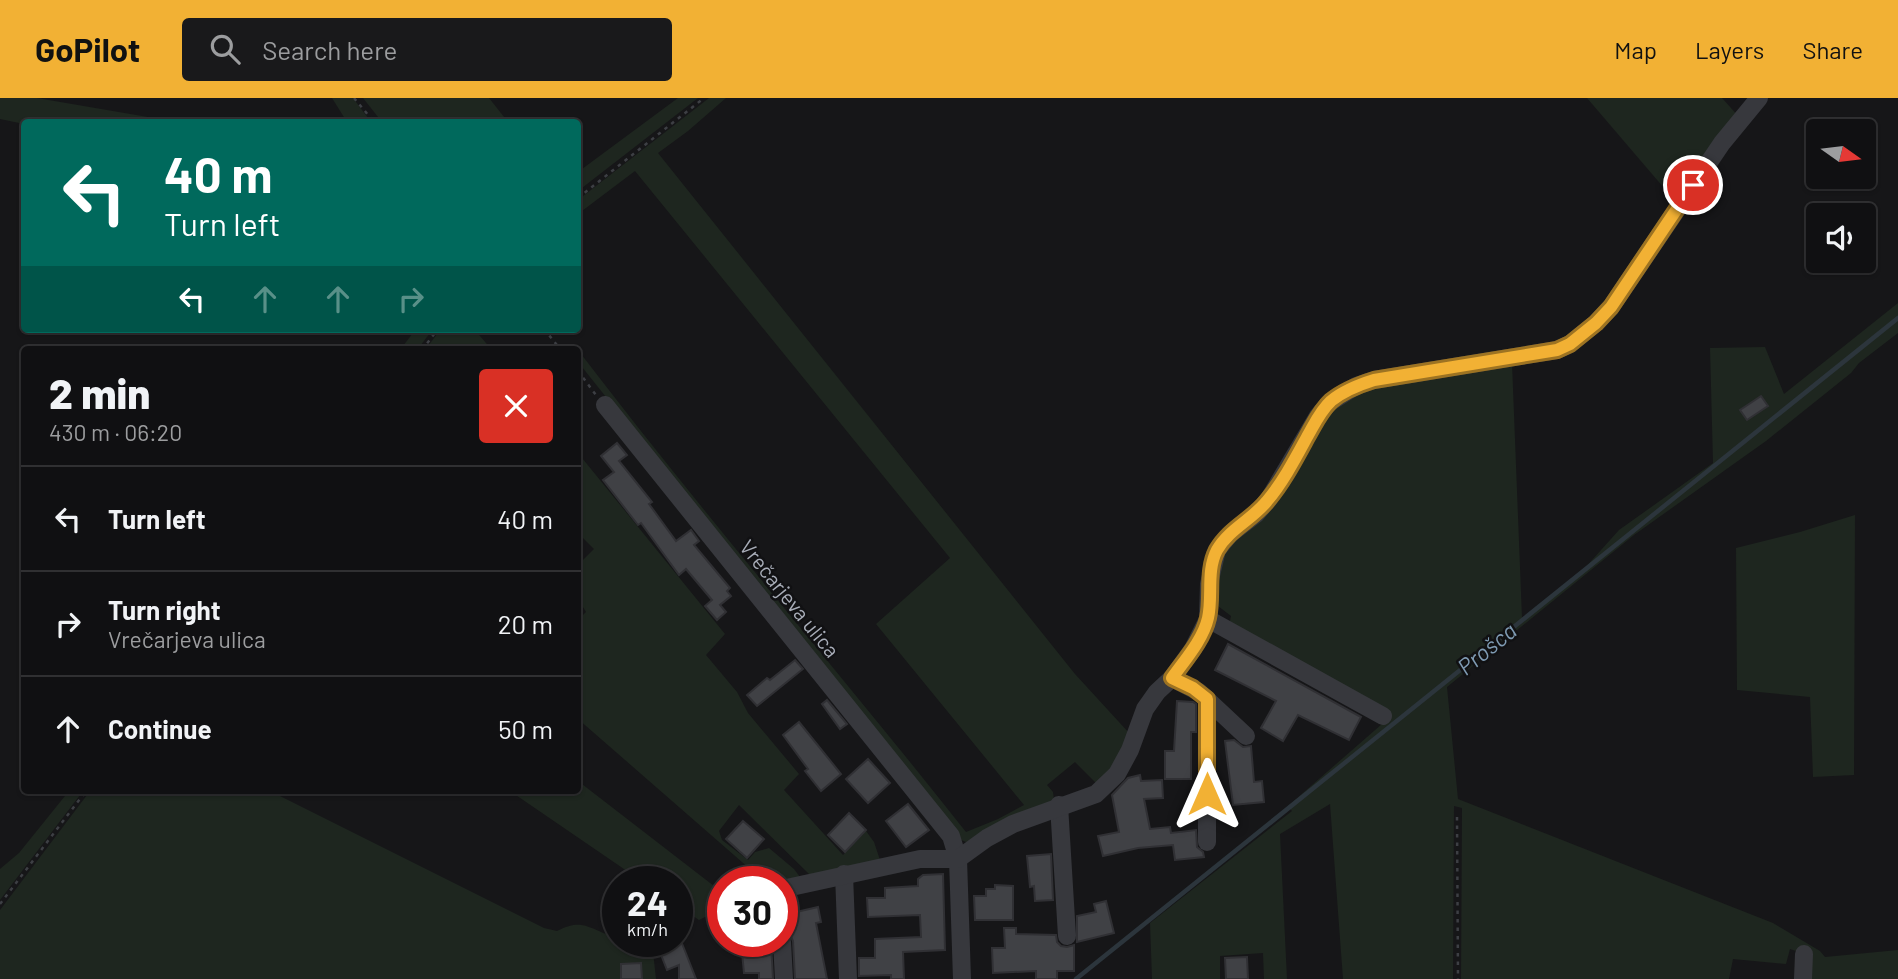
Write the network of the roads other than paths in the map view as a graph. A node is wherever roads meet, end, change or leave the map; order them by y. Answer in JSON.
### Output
{"nodes":[{"id":1,"x":1759,"y":98,"type":"edge"},
{"id":2,"x":605,"y":405,"type":"road end"},
{"id":3,"x":1208,"y":619,"type":"junction"},
{"id":4,"x":1172,"y":678,"type":"junction"},
{"id":5,"x":1207,"y":699,"type":"junction"},
{"id":6,"x":1383,"y":716,"type":"dead end"},
{"id":7,"x":1246,"y":736,"type":"dead end"},
{"id":8,"x":1059,"y":805,"type":"junction"},
{"id":9,"x":1207,"y":842,"type":"dead end"},
{"id":10,"x":958,"y":859,"type":"junction"},
{"id":11,"x":844,"y":874,"type":"junction"},
{"id":12,"x":798,"y":885,"type":"edge"},
{"id":13,"x":1067,"y":936,"type":"dead end"},
{"id":14,"x":1804,"y":954,"type":"dead end"},
{"id":15,"x":783,"y":957,"type":"edge"},
{"id":16,"x":784,"y":979,"type":"edge"},
{"id":17,"x":848,"y":979,"type":"edge"},
{"id":18,"x":962,"y":979,"type":"edge"},
{"id":19,"x":1803,"y":979,"type":"edge"}],
"edges":[{"from":1,"to":3,"type":"street"},
{"from":2,"to":10,"type":"street","name":"Vrečarjeva ulica"},
{"from":3,"to":4,"type":"street"},
{"from":3,"to":6,"type":"street"},
{"from":4,"to":5,"type":"street"},
{"from":4,"to":8,"type":"street"},
{"from":5,"to":7,"type":"street"},
{"from":5,"to":9,"type":"street"},
{"from":8,"to":10,"type":"street"},
{"from":8,"to":13,"type":"street"},
{"from":10,"to":11,"type":"street"},
{"from":10,"to":18,"type":"street","name":"Vrečarjeva ulica"},
{"from":11,"to":12,"type":"street"},
{"from":11,"to":17,"type":"street"},
{"from":14,"to":19,"type":"street"},
{"from":15,"to":16,"type":"street"}]}
